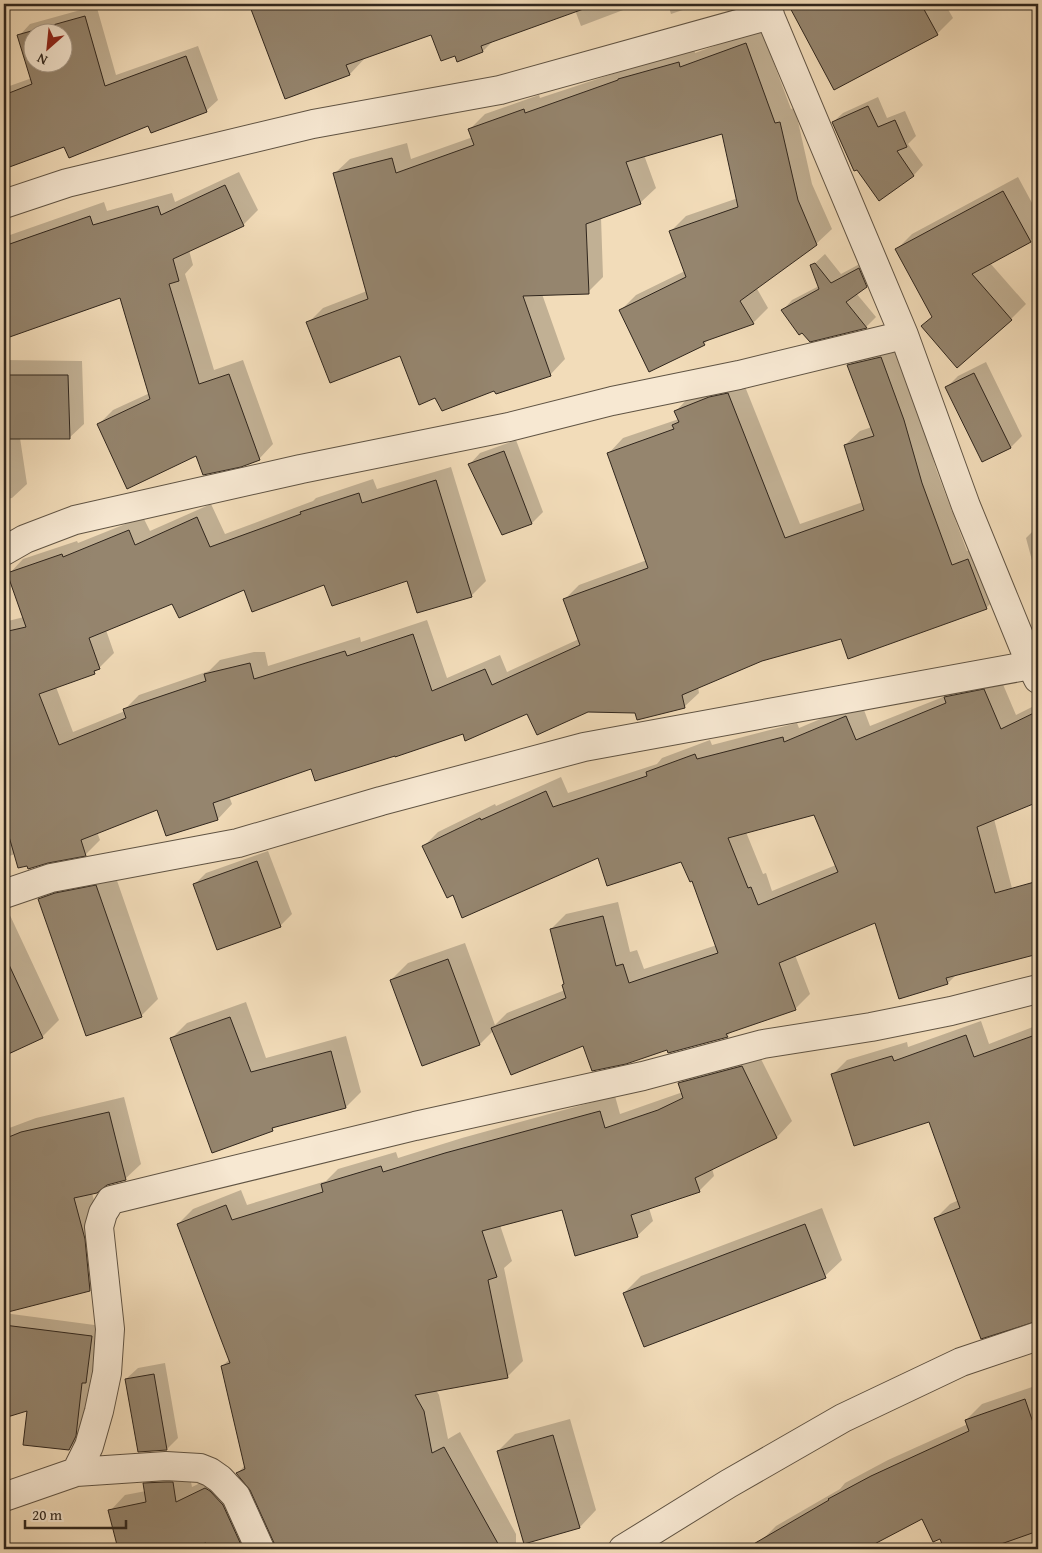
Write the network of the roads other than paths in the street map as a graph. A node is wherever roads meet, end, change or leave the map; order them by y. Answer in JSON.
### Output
{"nodes":[{"id":1,"x":767,"y":10,"type":"edge"},
{"id":2,"x":4,"y":204,"type":"edge"},
{"id":3,"x":904,"y":335,"type":"junction"},
{"id":4,"x":4,"y":551,"type":"edge"},
{"id":5,"x":1035,"y":672,"type":"edge"},
{"id":6,"x":4,"y":894,"type":"edge"},
{"id":7,"x":1038,"y":989,"type":"edge"},
{"id":8,"x":1038,"y":1336,"type":"edge"},
{"id":9,"x":76,"y":1472,"type":"junction"},
{"id":10,"x":4,"y":1497,"type":"edge"},
{"id":11,"x":260,"y":1549,"type":"edge"},
{"id":12,"x":623,"y":1549,"type":"edge"}],
"edges":[{"from":1,"to":2,"type":"street"},
{"from":1,"to":3,"type":"street"},
{"from":3,"to":4,"type":"street"},
{"from":3,"to":5,"type":"street"},
{"from":5,"to":6,"type":"street"},
{"from":7,"to":9,"type":"street"},
{"from":8,"to":12,"type":"street"},
{"from":9,"to":10,"type":"street"},
{"from":9,"to":11,"type":"street"}]}
